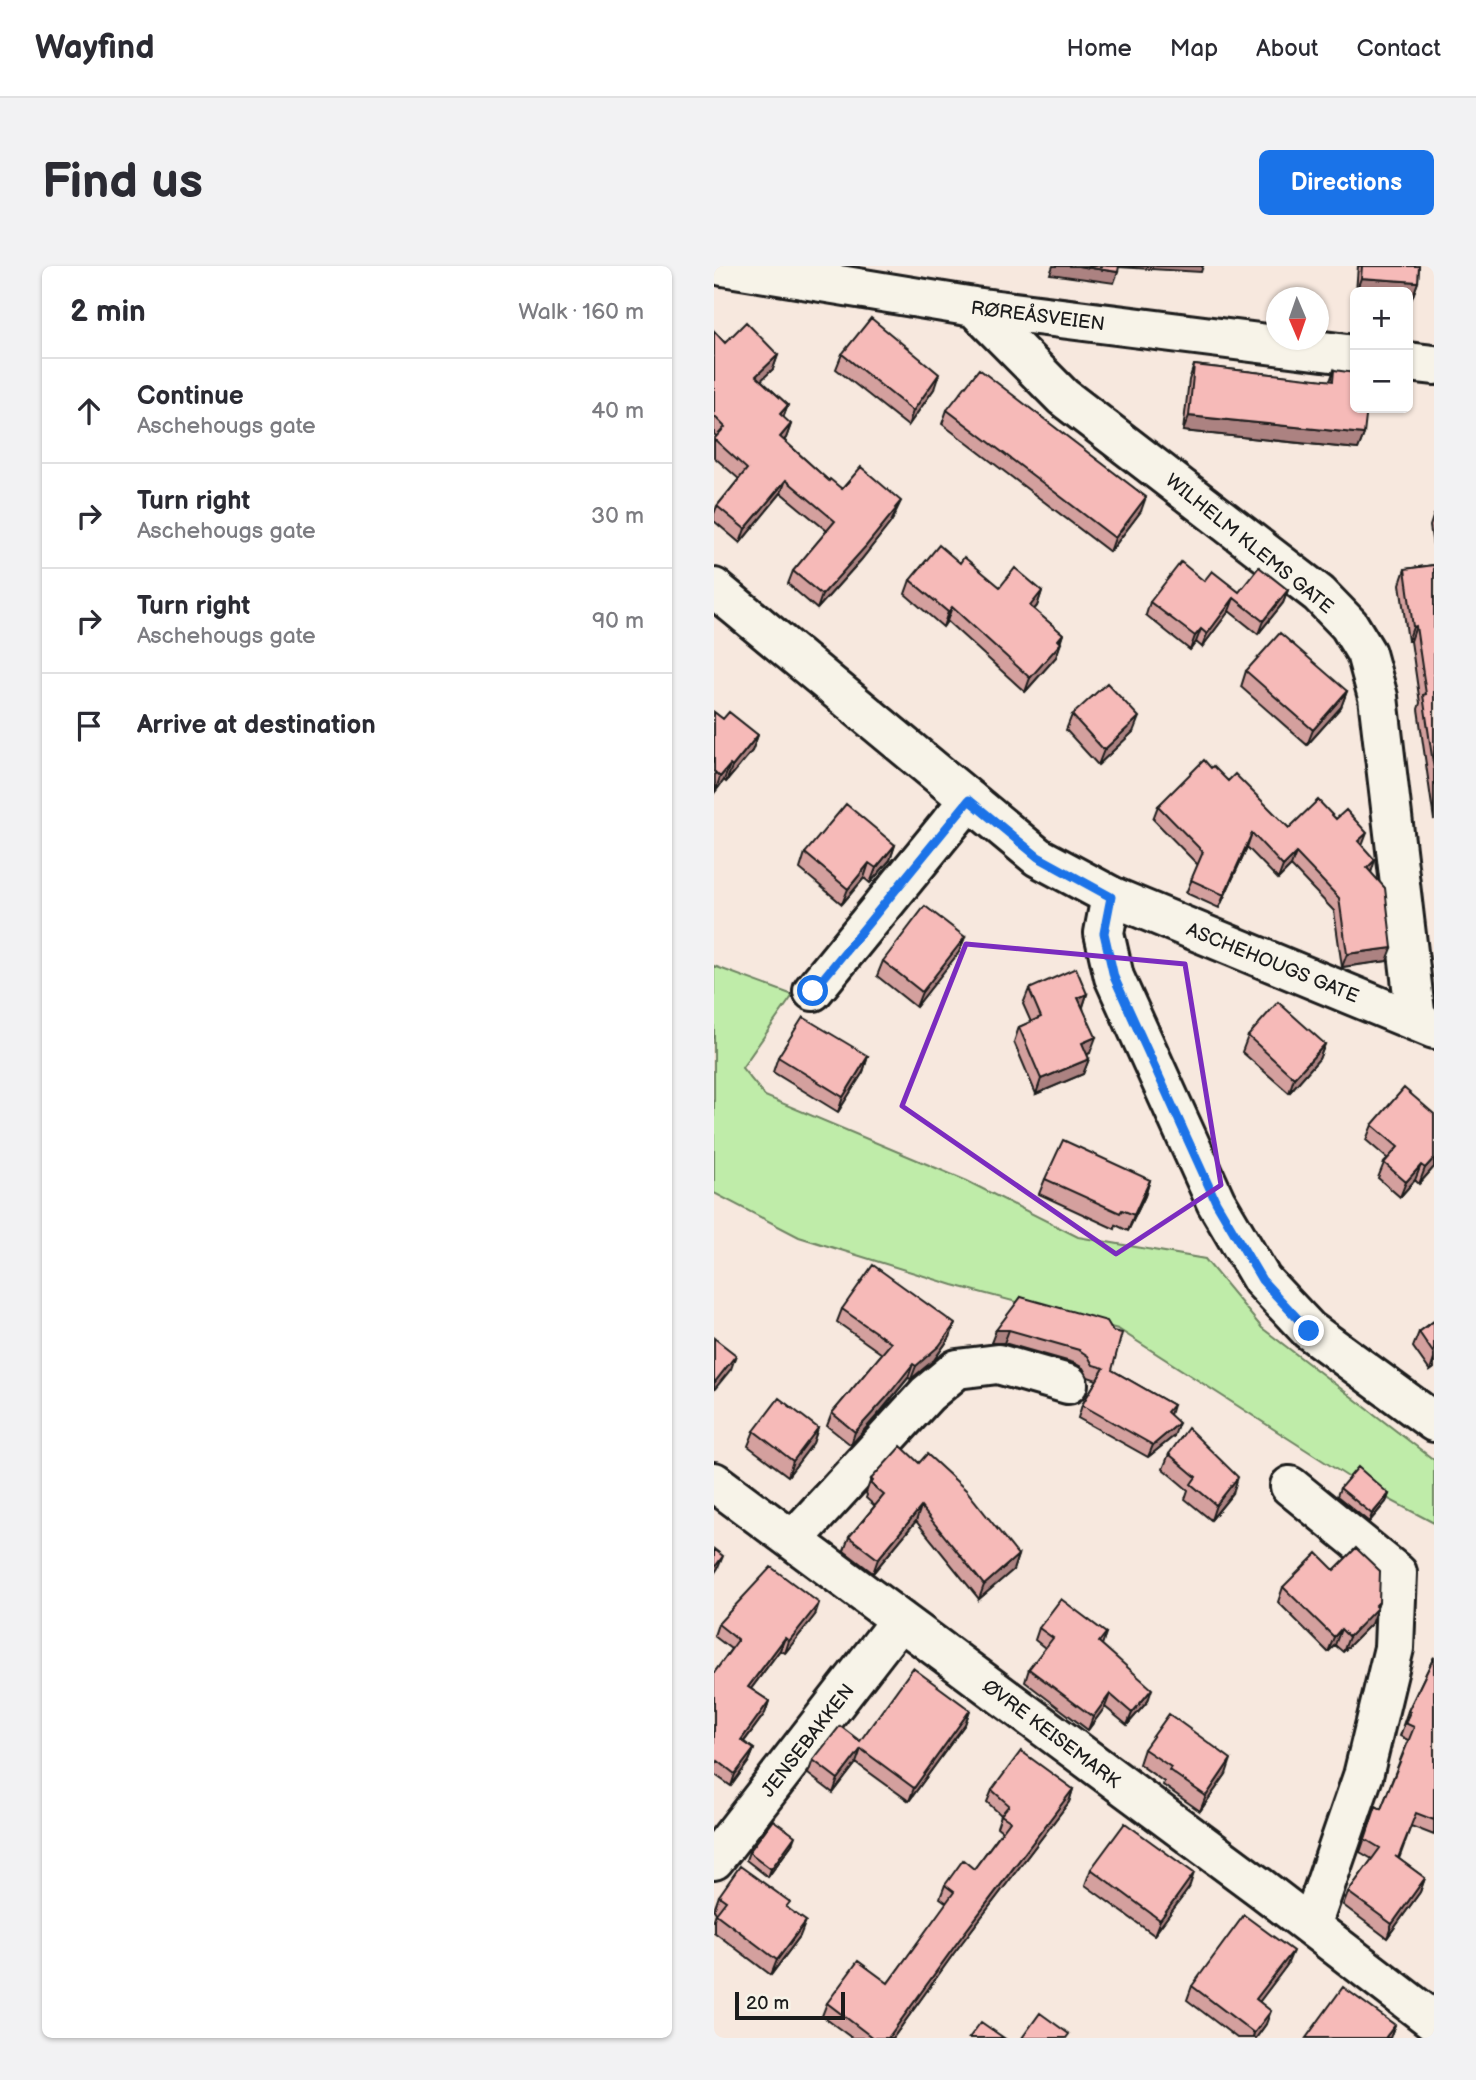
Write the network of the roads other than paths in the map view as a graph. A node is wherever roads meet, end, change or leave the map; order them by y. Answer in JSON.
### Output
{"nodes":[{"id":1,"x":723,"y":266,"type":"edge"},
{"id":2,"x":974,"y":307,"type":"junction"},
{"id":3,"x":1350,"y":354,"type":"edge"},
{"id":4,"x":1413,"y":363,"type":"edge"},
{"id":5,"x":1434,"y":366,"type":"edge"},
{"id":6,"x":714,"y":588,"type":"edge"},
{"id":7,"x":969,"y":800,"type":"junction"},
{"id":8,"x":1111,"y":897,"type":"junction"},
{"id":9,"x":813,"y":991,"type":"dead end"},
{"id":10,"x":1425,"y":1024,"type":"edge"},
{"id":11,"x":1068,"y":1384,"type":"dead end"},
{"id":12,"x":1434,"y":1422,"type":"edge"},
{"id":13,"x":714,"y":1482,"type":"edge"},
{"id":14,"x":1290,"y":1486,"type":"dead end"},
{"id":15,"x":793,"y":1540,"type":"junction"},
{"id":16,"x":900,"y":1620,"type":"junction"},
{"id":17,"x":714,"y":1860,"type":"edge"},
{"id":18,"x":1311,"y":1926,"type":"junction"},
{"id":19,"x":1434,"y":2021,"type":"edge"}],
"edges":[{"from":1,"to":2,"type":"street","name":"RØREÅSVEIEN"},
{"from":2,"to":3,"type":"street","name":"RØREÅSVEIEN"},
{"from":2,"to":10,"type":"street","name":"WILHELM KLEMS GATE"},
{"from":4,"to":5,"type":"street"},
{"from":6,"to":7,"type":"street","name":"ASCHEHOUGS GATE"},
{"from":7,"to":8,"type":"street","name":"ASCHEHOUGS GATE"},
{"from":7,"to":9,"type":"street"},
{"from":8,"to":10,"type":"street","name":"ASCHEHOUGS GATE"},
{"from":8,"to":12,"type":"street"},
{"from":11,"to":15,"type":"street"},
{"from":13,"to":15,"type":"street","name":"ØVRE KEISEMARK"},
{"from":14,"to":18,"type":"street"},
{"from":15,"to":16,"type":"street","name":"ØVRE KEISEMARK"},
{"from":16,"to":17,"type":"street","name":"JENSEBAKKEN"},
{"from":16,"to":18,"type":"street","name":"ØVRE KEISEMARK"},
{"from":18,"to":19,"type":"street","name":"ØVRE KEISEMARK"}]}
